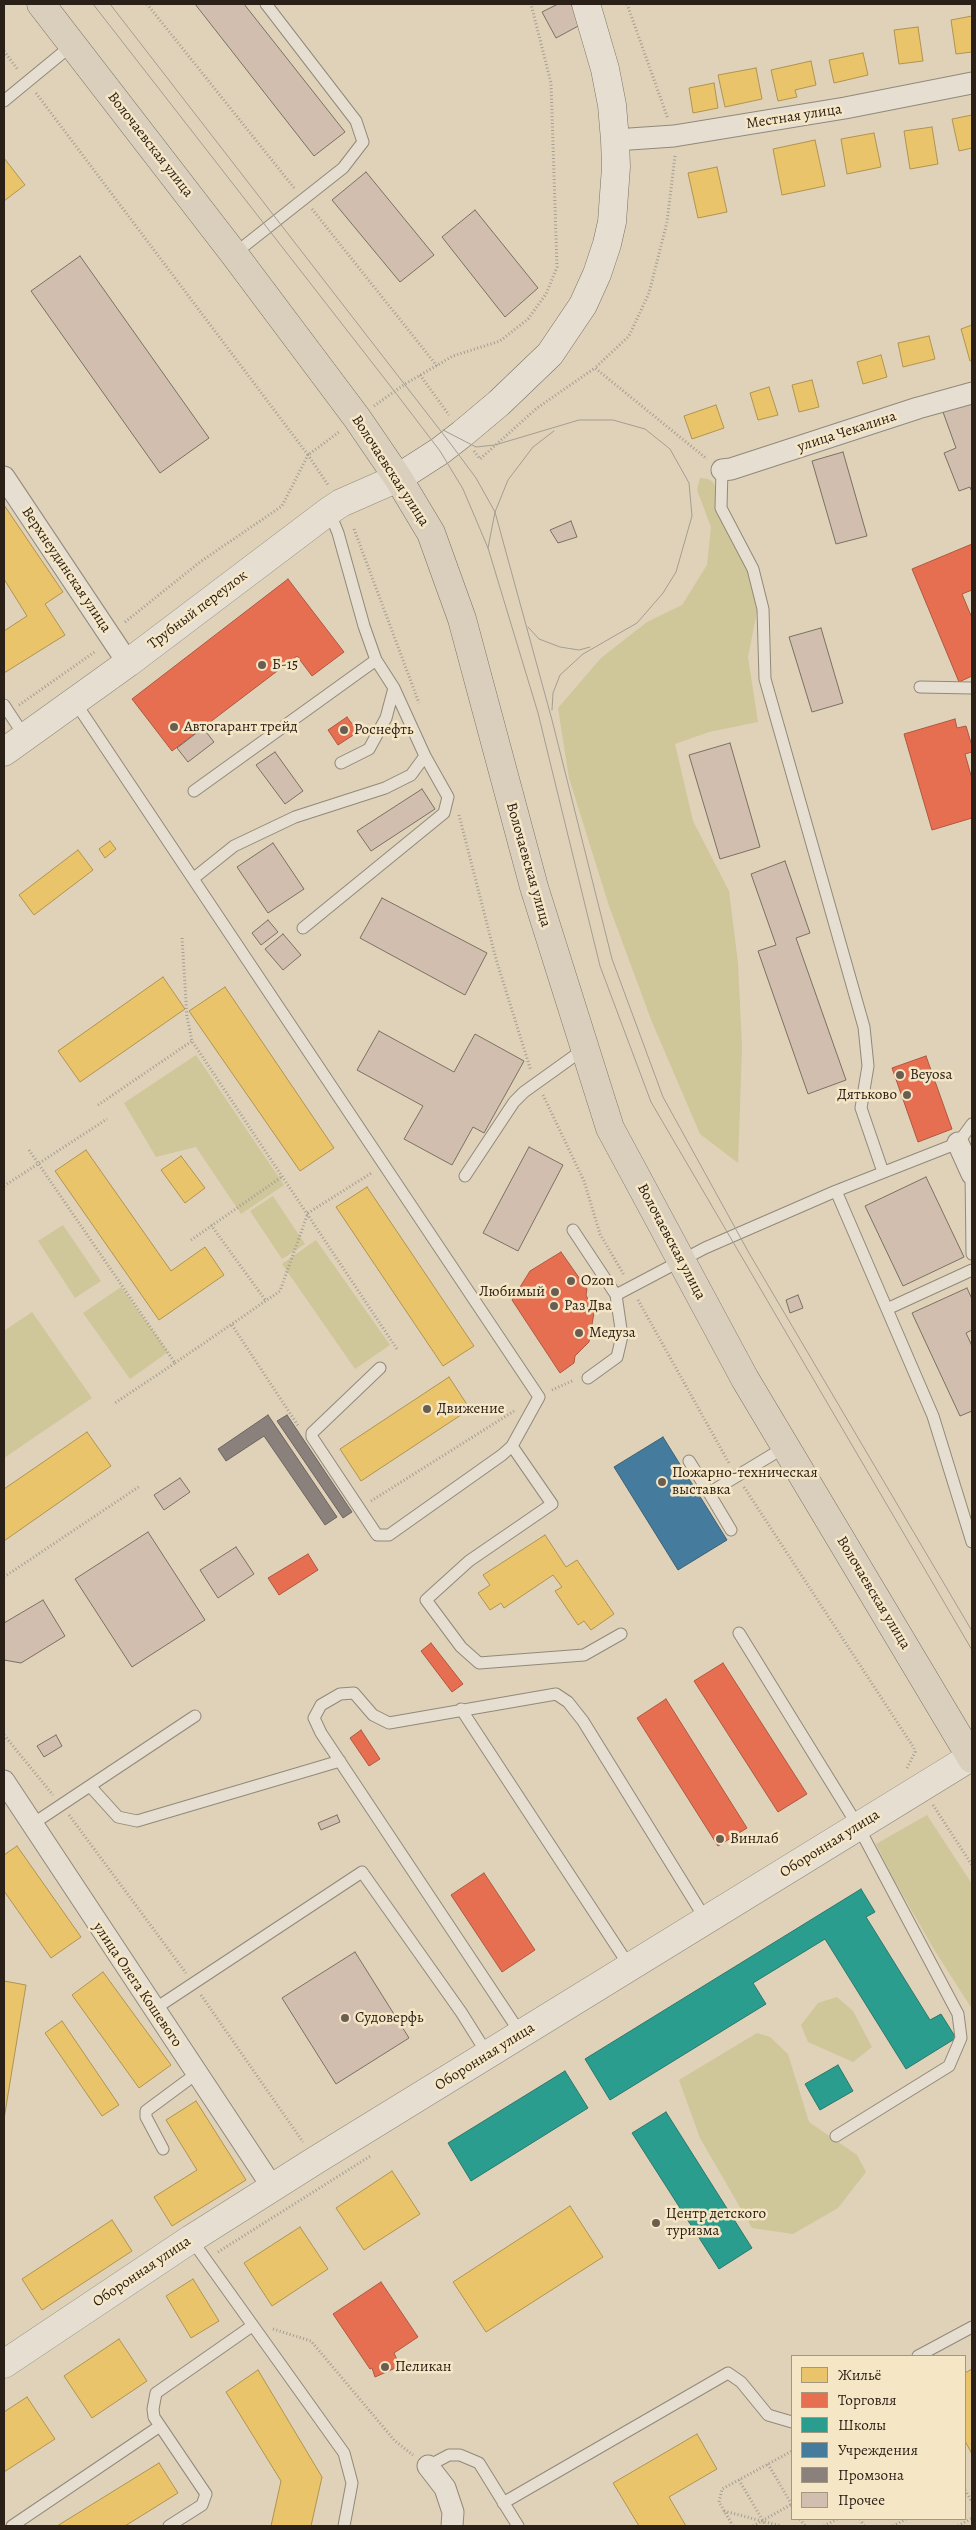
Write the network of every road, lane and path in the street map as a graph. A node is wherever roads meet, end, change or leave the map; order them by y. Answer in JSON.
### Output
{"nodes":[{"id":1,"x":41,"y":4,"type":"edge"},
{"id":2,"x":147,"y":4,"type":"edge"},
{"id":3,"x":266,"y":4,"type":"edge"},
{"id":4,"x":531,"y":4,"type":"edge"},
{"id":5,"x":586,"y":4,"type":"edge"},
{"id":6,"x":627,"y":4,"type":"edge"},
{"id":7,"x":72,"y":44,"type":"junction"},
{"id":8,"x":4,"y":51,"type":"edge"},
{"id":9,"x":27,"y":81,"type":"junction"},
{"id":10,"x":972,"y":83,"type":"edge"},
{"id":11,"x":4,"y":101,"type":"edge"},
{"id":12,"x":674,"y":136,"type":"junction"},
{"id":13,"x":615,"y":140,"type":"junction"},
{"id":14,"x":304,"y":199,"type":"junction"},
{"id":15,"x":234,"y":254,"type":"junction"},
{"id":16,"x":436,"y":366,"type":"junction"},
{"id":17,"x":972,"y":393,"type":"edge"},
{"id":18,"x":357,"y":418,"type":"junction"},
{"id":19,"x":308,"y":455,"type":"junction"},
{"id":20,"x":722,"y":470,"type":"junction"},
{"id":21,"x":4,"y":477,"type":"edge"},
{"id":22,"x":398,"y":478,"type":"junction"},
{"id":23,"x":335,"y":507,"type":"junction"},
{"id":24,"x":112,"y":637,"type":"junction"},
{"id":25,"x":376,"y":660,"type":"junction"},
{"id":26,"x":128,"y":663,"type":"junction"},
{"id":27,"x":920,"y":687,"type":"dead end"},
{"id":28,"x":394,"y":688,"type":"junction"},
{"id":29,"x":972,"y":688,"type":"edge"},
{"id":30,"x":75,"y":702,"type":"junction"},
{"id":31,"x":6,"y":709,"type":"edge"},
{"id":32,"x":422,"y":710,"type":"dead end"},
{"id":33,"x":14,"y":745,"type":"edge"},
{"id":34,"x":425,"y":756,"type":"junction"},
{"id":35,"x":341,"y":763,"type":"dead end"},
{"id":36,"x":194,"y":791,"type":"dead end"},
{"id":37,"x":459,"y":812,"type":"dead end"},
{"id":38,"x":194,"y":878,"type":"junction"},
{"id":39,"x":303,"y":928,"type":"dead end"},
{"id":40,"x":182,"y":938,"type":"dead end"},
{"id":41,"x":192,"y":1041,"type":"junction"},
{"id":42,"x":584,"y":1048,"type":"junction"},
{"id":43,"x":537,"y":1082,"type":"junction"},
{"id":44,"x":98,"y":1105,"type":"dead end"},
{"id":45,"x":107,"y":1119,"type":"dead end"},
{"id":46,"x":972,"y":1124,"type":"edge"},
{"id":47,"x":958,"y":1143,"type":"junction"},
{"id":48,"x":29,"y":1150,"type":"dead end"},
{"id":49,"x":38,"y":1164,"type":"junction"},
{"id":50,"x":385,"y":1165,"type":"junction"},
{"id":51,"x":883,"y":1172,"type":"junction"},
{"id":52,"x":972,"y":1174,"type":"edge"},
{"id":53,"x":283,"y":1176,"type":"junction"},
{"id":54,"x":465,"y":1176,"type":"dead end"},
{"id":55,"x":4,"y":1186,"type":"edge"},
{"id":56,"x":836,"y":1191,"type":"junction"},
{"id":57,"x":308,"y":1213,"type":"junction"},
{"id":58,"x":211,"y":1226,"type":"junction"},
{"id":59,"x":572,"y":1230,"type":"dead end"},
{"id":60,"x":191,"y":1240,"type":"dead end"},
{"id":61,"x":972,"y":1254,"type":"edge"},
{"id":62,"x":680,"y":1260,"type":"junction"},
{"id":63,"x":972,"y":1270,"type":"edge"},
{"id":64,"x":631,"y":1287,"type":"junction"},
{"id":65,"x":616,"y":1296,"type":"junction"},
{"id":66,"x":266,"y":1301,"type":"junction"},
{"id":67,"x":887,"y":1309,"type":"junction"},
{"id":68,"x":232,"y":1325,"type":"junction"},
{"id":69,"x":397,"y":1349,"type":"dead end"},
{"id":70,"x":176,"y":1363,"type":"junction"},
{"id":71,"x":380,"y":1368,"type":"dead end"},
{"id":72,"x":588,"y":1378,"type":"dead end"},
{"id":73,"x":114,"y":1403,"type":"dead end"},
{"id":74,"x":502,"y":1418,"type":"dead end"},
{"id":75,"x":302,"y":1430,"type":"dead end"},
{"id":76,"x":512,"y":1446,"type":"junction"},
{"id":77,"x":786,"y":1447,"type":"junction"},
{"id":78,"x":690,"y":1461,"type":"dead end"},
{"id":79,"x":140,"y":1486,"type":"dead end"},
{"id":80,"x":709,"y":1493,"type":"junction"},
{"id":81,"x":363,"y":1504,"type":"dead end"},
{"id":82,"x":731,"y":1530,"type":"dead end"},
{"id":83,"x":972,"y":1542,"type":"edge"},
{"id":84,"x":4,"y":1577,"type":"edge"},
{"id":85,"x":738,"y":1633,"type":"dead end"},
{"id":86,"x":621,"y":1634,"type":"dead end"},
{"id":87,"x":461,"y":1710,"type":"junction"},
{"id":88,"x":196,"y":1716,"type":"dead end"},
{"id":89,"x":4,"y":1735,"type":"edge"},
{"id":90,"x":972,"y":1758,"type":"edge"},
{"id":91,"x":340,"y":1761,"type":"junction"},
{"id":92,"x":4,"y":1781,"type":"edge"},
{"id":93,"x":90,"y":1786,"type":"junction"},
{"id":94,"x":931,"y":1804,"type":"dead end"},
{"id":95,"x":61,"y":1806,"type":"junction"},
{"id":96,"x":31,"y":1825,"type":"junction"},
{"id":97,"x":858,"y":1826,"type":"junction"},
{"id":98,"x":972,"y":1865,"type":"edge"},
{"id":99,"x":706,"y":1920,"type":"junction"},
{"id":100,"x":630,"y":1967,"type":"junction"},
{"id":101,"x":193,"y":1982,"type":"junction"},
{"id":102,"x":153,"y":2010,"type":"junction"},
{"id":103,"x":521,"y":2034,"type":"junction"},
{"id":104,"x":488,"y":2055,"type":"junction"},
{"id":105,"x":196,"y":2074,"type":"junction"},
{"id":106,"x":836,"y":2136,"type":"dead end"},
{"id":107,"x":163,"y":2150,"type":"dead end"},
{"id":108,"x":316,"y":2160,"type":"junction"},
{"id":109,"x":273,"y":2188,"type":"junction"},
{"id":110,"x":191,"y":2240,"type":"junction"},
{"id":111,"x":252,"y":2326,"type":"junction"},
{"id":112,"x":972,"y":2327,"type":"edge"},
{"id":113,"x":920,"y":2355,"type":"edge"},
{"id":114,"x":4,"y":2364,"type":"edge"},
{"id":115,"x":791,"y":2422,"type":"edge"},
{"id":116,"x":160,"y":2426,"type":"junction"},
{"id":117,"x":791,"y":2452,"type":"edge"},
{"id":118,"x":768,"y":2464,"type":"junction"},
{"id":119,"x":428,"y":2466,"type":"junction"},
{"id":120,"x":738,"y":2480,"type":"junction"},
{"id":121,"x":791,"y":2502,"type":"edge"},
{"id":122,"x":503,"y":2503,"type":"junction"},
{"id":123,"x":791,"y":2505,"type":"edge"},
{"id":124,"x":724,"y":2511,"type":"junction"},
{"id":125,"x":972,"y":2518,"type":"edge"},
{"id":126,"x":835,"y":2520,"type":"edge"},
{"id":127,"x":904,"y":2520,"type":"edge"},
{"id":128,"x":762,"y":2521,"type":"junction"},
{"id":129,"x":12,"y":2526,"type":"edge"},
{"id":130,"x":169,"y":2526,"type":"edge"},
{"id":131,"x":344,"y":2526,"type":"edge"},
{"id":132,"x":452,"y":2526,"type":"edge"},
{"id":133,"x":518,"y":2526,"type":"edge"},
{"id":134,"x":733,"y":2526,"type":"edge"},
{"id":135,"x":753,"y":2526,"type":"edge"},
{"id":136,"x":766,"y":2526,"type":"edge"},
{"id":137,"x":781,"y":2526,"type":"edge"},
{"id":138,"x":824,"y":2526,"type":"edge"},
{"id":139,"x":893,"y":2526,"type":"edge"},
{"id":140,"x":958,"y":2526,"type":"edge"}],
"edges":[{"from":1,"to":7,"type":"main road","name":"Волочаевская улица"},
{"from":2,"to":14,"type":"path"},
{"from":3,"to":14,"type":"lane"},
{"from":4,"to":16,"type":"path"},
{"from":5,"to":13,"type":"street","name":"Трубный переулок"},
{"from":6,"to":12,"type":"path"},
{"from":7,"to":9,"type":"lane"},
{"from":7,"to":15,"type":"main road","name":"Волочаевская улица"},
{"from":8,"to":9,"type":"path"},
{"from":9,"to":11,"type":"lane"},
{"from":9,"to":19,"type":"path"},
{"from":10,"to":12,"type":"street","name":"Местная улица"},
{"from":12,"to":13,"type":"street","name":"Местная улица"},
{"from":12,"to":20,"type":"path"},
{"from":13,"to":22,"type":"street","name":"Трубный переулок"},
{"from":14,"to":15,"type":"lane"},
{"from":14,"to":16,"type":"path"},
{"from":15,"to":18,"type":"main road","name":"Волочаевская улица"},
{"from":16,"to":18,"type":"path"},
{"from":17,"to":20,"type":"street","name":"улица Чекалина"},
{"from":18,"to":19,"type":"path"},
{"from":18,"to":22,"type":"main road","name":"Волочаевская улица"},
{"from":19,"to":23,"type":"path"},
{"from":19,"to":24,"type":"path"},
{"from":20,"to":51,"type":"lane"},
{"from":21,"to":24,"type":"street","name":"Верхнеудинская улица"},
{"from":22,"to":23,"type":"street","name":"Трубный переулок"},
{"from":22,"to":42,"type":"main road","name":"Волочаевская улица"},
{"from":23,"to":25,"type":"lane"},
{"from":23,"to":26,"type":"street","name":"Трубный переулок"},
{"from":23,"to":32,"type":"path"},
{"from":24,"to":26,"type":"street","name":"Верхнеудинская улица"},
{"from":24,"to":31,"type":"path"},
{"from":25,"to":28,"type":"lane"},
{"from":25,"to":36,"type":"lane"},
{"from":26,"to":30,"type":"street","name":"Трубный переулок"},
{"from":27,"to":29,"type":"lane"},
{"from":28,"to":34,"type":"lane"},
{"from":28,"to":35,"type":"lane"},
{"from":30,"to":33,"type":"street","name":"Трубный переулок"},
{"from":30,"to":38,"type":"lane"},
{"from":31,"to":33,"type":"lane"},
{"from":34,"to":38,"type":"lane"},
{"from":34,"to":39,"type":"lane"},
{"from":37,"to":43,"type":"path"},
{"from":38,"to":50,"type":"lane"},
{"from":40,"to":41,"type":"path"},
{"from":41,"to":44,"type":"path"},
{"from":41,"to":53,"type":"path"},
{"from":42,"to":43,"type":"lane"},
{"from":42,"to":62,"type":"main road","name":"Волочаевская улица"},
{"from":43,"to":54,"type":"lane"},
{"from":43,"to":64,"type":"path"},
{"from":45,"to":49,"type":"path"},
{"from":46,"to":47,"type":"lane"},
{"from":47,"to":51,"type":"lane"},
{"from":47,"to":52,"type":"street"},
{"from":48,"to":49,"type":"path"},
{"from":49,"to":55,"type":"path"},
{"from":49,"to":70,"type":"path"},
{"from":50,"to":57,"type":"path"},
{"from":50,"to":76,"type":"lane"},
{"from":51,"to":56,"type":"lane"},
{"from":52,"to":61,"type":"lane"},
{"from":53,"to":57,"type":"path"},
{"from":53,"to":58,"type":"path"},
{"from":56,"to":62,"type":"lane"},
{"from":56,"to":67,"type":"lane"},
{"from":57,"to":66,"type":"path"},
{"from":57,"to":69,"type":"path"},
{"from":58,"to":60,"type":"path"},
{"from":58,"to":66,"type":"path"},
{"from":59,"to":65,"type":"lane"},
{"from":62,"to":64,"type":"lane"},
{"from":62,"to":77,"type":"main road","name":"Волочаевская улица"},
{"from":63,"to":67,"type":"lane"},
{"from":64,"to":65,"type":"lane"},
{"from":65,"to":72,"type":"lane"},
{"from":66,"to":68,"type":"path"},
{"from":67,"to":83,"type":"lane"},
{"from":68,"to":70,"type":"path"},
{"from":68,"to":75,"type":"path"},
{"from":70,"to":73,"type":"path"},
{"from":71,"to":76,"type":"lane"},
{"from":74,"to":81,"type":"path"},
{"from":76,"to":86,"type":"lane"},
{"from":77,"to":80,"type":"lane"},
{"from":77,"to":90,"type":"main road","name":"Волочаевская улица"},
{"from":78,"to":80,"type":"lane"},
{"from":79,"to":84,"type":"path"},
{"from":80,"to":82,"type":"lane"},
{"from":85,"to":97,"type":"lane"},
{"from":87,"to":91,"type":"lane"},
{"from":87,"to":99,"type":"lane"},
{"from":87,"to":100,"type":"lane"},
{"from":88,"to":93,"type":"lane"},
{"from":89,"to":95,"type":"path"},
{"from":90,"to":97,"type":"street","name":"Оборонная улица"},
{"from":91,"to":93,"type":"lane"},
{"from":91,"to":103,"type":"lane"},
{"from":92,"to":96,"type":"street","name":"улица Олега Кошевого"},
{"from":93,"to":95,"type":"lane"},
{"from":94,"to":98,"type":"path"},
{"from":95,"to":96,"type":"lane"},
{"from":95,"to":101,"type":"path"},
{"from":96,"to":102,"type":"street","name":"улица Олега Кошевого"},
{"from":97,"to":99,"type":"street","name":"Оборонная улица"},
{"from":97,"to":106,"type":"lane"},
{"from":99,"to":100,"type":"street","name":"Оборонная улица"},
{"from":100,"to":103,"type":"street","name":"Оборонная улица"},
{"from":101,"to":102,"type":"lane"},
{"from":101,"to":104,"type":"lane"},
{"from":101,"to":108,"type":"path"},
{"from":102,"to":105,"type":"street","name":"улица Олега Кошевого"},
{"from":103,"to":104,"type":"street","name":"Оборонная улица"},
{"from":104,"to":108,"type":"street","name":"Оборонная улица"},
{"from":105,"to":107,"type":"lane"},
{"from":105,"to":109,"type":"street","name":"улица Олега Кошевого"},
{"from":108,"to":109,"type":"street","name":"Оборонная улица"},
{"from":109,"to":110,"type":"street","name":"Оборонная улица"},
{"from":110,"to":111,"type":"lane"},
{"from":110,"to":114,"type":"street","name":"Оборонная улица"},
{"from":111,"to":116,"type":"lane"},
{"from":111,"to":119,"type":"path"},
{"from":111,"to":131,"type":"lane"},
{"from":112,"to":113,"type":"lane"},
{"from":115,"to":122,"type":"lane"},
{"from":116,"to":129,"type":"lane"},
{"from":116,"to":130,"type":"lane"},
{"from":117,"to":118,"type":"path"},
{"from":118,"to":120,"type":"path"},
{"from":118,"to":121,"type":"path"},
{"from":119,"to":122,"type":"lane"},
{"from":119,"to":132,"type":"street"},
{"from":120,"to":124,"type":"path"},
{"from":120,"to":128,"type":"path"},
{"from":122,"to":133,"type":"lane"},
{"from":123,"to":128,"type":"path"},
{"from":124,"to":128,"type":"path"},
{"from":124,"to":134,"type":"path"},
{"from":125,"to":140,"type":"path"},
{"from":126,"to":138,"type":"path"},
{"from":127,"to":139,"type":"path"},
{"from":128,"to":135,"type":"path"},
{"from":128,"to":136,"type":"path"},
{"from":128,"to":137,"type":"path"}]}
